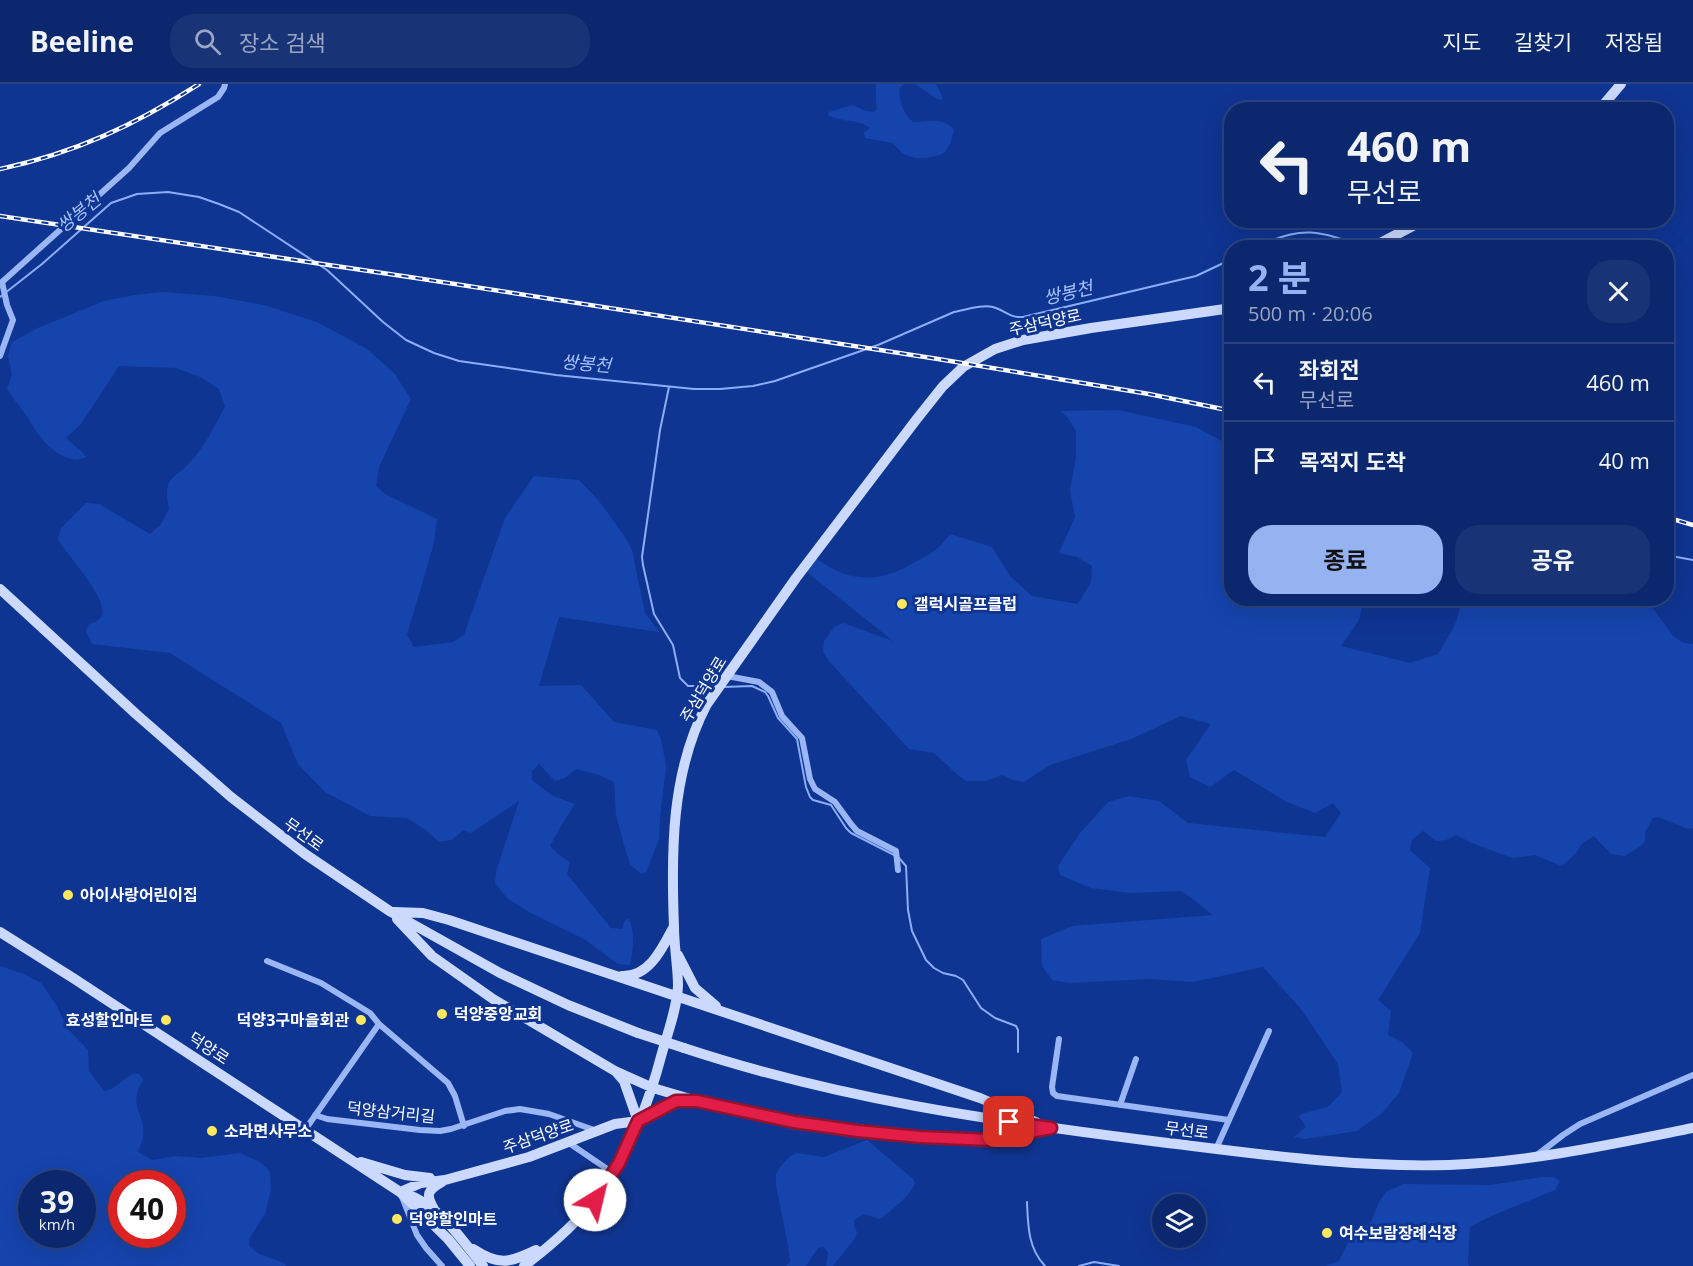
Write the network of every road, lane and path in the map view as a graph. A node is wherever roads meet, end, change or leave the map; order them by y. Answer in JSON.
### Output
{"nodes":[{"id":1,"x":225,"y":84,"type":"edge"},
{"id":2,"x":1621,"y":84,"type":"edge"},
{"id":3,"x":1606,"y":102,"type":"edge"},
{"id":4,"x":1408,"y":228,"type":"edge"},
{"id":5,"x":1385,"y":240,"type":"edge"},
{"id":6,"x":1224,"y":309,"type":"edge"},
{"id":7,"x":0,"y":356,"type":"edge"},
{"id":8,"x":0,"y":589,"type":"edge"},
{"id":9,"x":725,"y":677,"type":"junction"},
{"id":10,"x":898,"y":870,"type":"dead end"},
{"id":11,"x":390,"y":912,"type":"junction"},
{"id":12,"x":674,"y":928,"type":"junction"},
{"id":13,"x":0,"y":932,"type":"edge"},
{"id":14,"x":675,"y":949,"type":"junction"},
{"id":15,"x":267,"y":961,"type":"dead end"},
{"id":16,"x":616,"y":976,"type":"junction"},
{"id":17,"x":677,"y":996,"type":"junction"},
{"id":18,"x":723,"y":1012,"type":"junction"},
{"id":19,"x":379,"y":1024,"type":"junction"},
{"id":20,"x":1269,"y":1031,"type":"dead end"},
{"id":21,"x":1059,"y":1039,"type":"dead end"},
{"id":22,"x":1136,"y":1059,"type":"dead end"},
{"id":23,"x":615,"y":1071,"type":"junction"},
{"id":24,"x":1693,"y":1075,"type":"edge"},
{"id":25,"x":653,"y":1088,"type":"junction"},
{"id":26,"x":697,"y":1101,"type":"junction"},
{"id":27,"x":1120,"y":1105,"type":"junction"},
{"id":28,"x":315,"y":1115,"type":"junction"},
{"id":29,"x":1229,"y":1120,"type":"junction"},
{"id":30,"x":638,"y":1121,"type":"junction"},
{"id":31,"x":464,"y":1126,"type":"junction"},
{"id":32,"x":1051,"y":1128,"type":"junction"},
{"id":33,"x":1693,"y":1128,"type":"edge"},
{"id":34,"x":305,"y":1130,"type":"junction"},
{"id":35,"x":597,"y":1131,"type":"junction"},
{"id":36,"x":568,"y":1143,"type":"junction"},
{"id":37,"x":1216,"y":1149,"type":"junction"},
{"id":38,"x":1536,"y":1156,"type":"junction"},
{"id":39,"x":349,"y":1159,"type":"junction"},
{"id":40,"x":613,"y":1173,"type":"junction"},
{"id":41,"x":445,"y":1180,"type":"junction"},
{"id":42,"x":400,"y":1192,"type":"junction"},
{"id":43,"x":436,"y":1212,"type":"junction"},
{"id":44,"x":557,"y":1239,"type":"junction"},
{"id":45,"x":463,"y":1241,"type":"junction"},
{"id":46,"x":442,"y":1266,"type":"edge"},
{"id":47,"x":470,"y":1266,"type":"edge"},
{"id":48,"x":483,"y":1266,"type":"edge"},
{"id":49,"x":524,"y":1266,"type":"edge"},
{"id":50,"x":537,"y":1266,"type":"edge"}],
"edges":[{"from":1,"to":7,"type":"street"},
{"from":2,"to":3,"type":"street"},
{"from":4,"to":5,"type":"street"},
{"from":6,"to":9,"type":"street","name":"주삼덕양로"},
{"from":8,"to":11,"type":"street","name":"무선로"},
{"from":9,"to":10,"type":"street"},
{"from":9,"to":12,"type":"street","name":"주삼덕양로"},
{"from":11,"to":16,"type":"street"},
{"from":11,"to":23,"type":"street"},
{"from":11,"to":32,"type":"street","name":"무선로","bridge":true},
{"from":12,"to":14,"type":"street","name":"주삼덕양로"},
{"from":12,"to":16,"type":"street"},
{"from":13,"to":34,"type":"street","name":"덕양로"},
{"from":14,"to":17,"type":"street","name":"주삼덕양로"},
{"from":14,"to":18,"type":"street"},
{"from":15,"to":19,"type":"street","name":"덕양삼거리길"},
{"from":16,"to":17,"type":"street"},
{"from":17,"to":18,"type":"street"},
{"from":17,"to":25,"type":"street","name":"주삼덕양로"},
{"from":18,"to":32,"type":"street"},
{"from":19,"to":28,"type":"street","name":"덕양삼거리길"},
{"from":19,"to":31,"type":"street","name":"덕양삼거리길"},
{"from":20,"to":29,"type":"street"},
{"from":21,"to":27,"type":"street"},
{"from":22,"to":27,"type":"street"},
{"from":23,"to":25,"type":"street"},
{"from":23,"to":30,"type":"street"},
{"from":24,"to":38,"type":"street"},
{"from":25,"to":26,"type":"street"},
{"from":25,"to":30,"type":"street","name":"주삼덕양로"},
{"from":26,"to":30,"type":"street"},
{"from":26,"to":32,"type":"street"},
{"from":27,"to":29,"type":"street"},
{"from":28,"to":31,"type":"street","name":"덕양삼거리길"},
{"from":28,"to":34,"type":"street","name":"덕양삼거리길"},
{"from":29,"to":37,"type":"street"},
{"from":30,"to":35,"type":"street","name":"주삼덕양로"},
{"from":30,"to":40,"type":"street"},
{"from":31,"to":35,"type":"street","name":"덕양삼거리길"},
{"from":32,"to":37,"type":"street","name":"무선로"},
{"from":33,"to":38,"type":"street","name":"무선로"},
{"from":34,"to":39,"type":"street","name":"덕양로"},
{"from":35,"to":36,"type":"street","name":"주삼덕양로"},
{"from":36,"to":40,"type":"street"},
{"from":36,"to":41,"type":"street","name":"주삼덕양로"},
{"from":37,"to":38,"type":"street","name":"무선로"},
{"from":39,"to":41,"type":"street"},
{"from":39,"to":42,"type":"street","name":"덕양로"},
{"from":40,"to":44,"type":"street"},
{"from":41,"to":42,"type":"street","name":"주삼덕양로"},
{"from":41,"to":43,"type":"street"},
{"from":42,"to":43,"type":"street","name":"덕양로"},
{"from":42,"to":46,"type":"street"},
{"from":42,"to":47,"type":"street","name":"덕양로"},
{"from":43,"to":45,"type":"street","name":"덕양로"},
{"from":44,"to":45,"type":"street"},
{"from":44,"to":49,"type":"street"},
{"from":44,"to":50,"type":"street"},
{"from":45,"to":48,"type":"street","name":"덕양로"}]}
